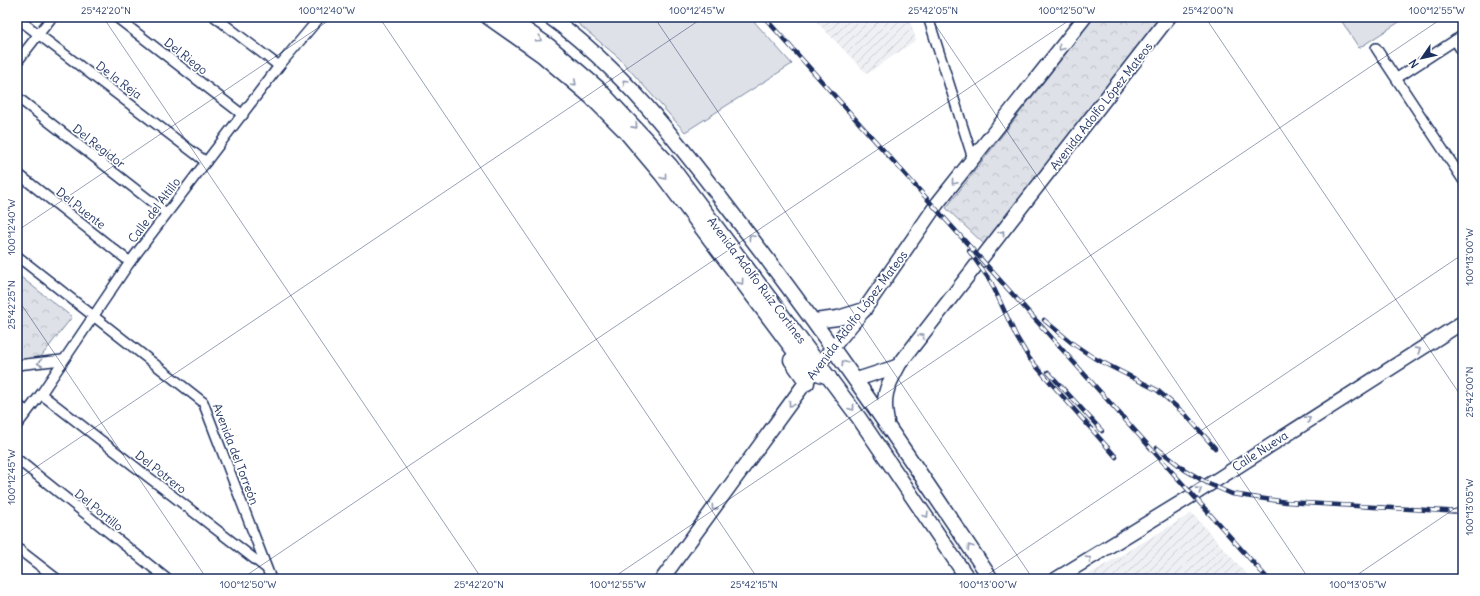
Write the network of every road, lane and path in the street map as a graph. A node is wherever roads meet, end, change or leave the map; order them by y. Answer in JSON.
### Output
{"nodes":[{"id":1,"x":52,"y":17,"type":"edge"},
{"id":2,"x":116,"y":17,"type":"edge"},
{"id":3,"x":215,"y":17,"type":"edge"},
{"id":4,"x":320,"y":17,"type":"edge"},
{"id":5,"x":488,"y":17,"type":"edge"},
{"id":6,"x":507,"y":17,"type":"edge"},
{"id":7,"x":550,"y":17,"type":"edge"},
{"id":8,"x":928,"y":17,"type":"edge"},
{"id":9,"x":1085,"y":17,"type":"edge"},
{"id":10,"x":1169,"y":17,"type":"edge"},
{"id":11,"x":17,"y":18,"type":"edge"},
{"id":12,"x":38,"y":34,"type":"junction"},
{"id":13,"x":1459,"y":37,"type":"edge"},
{"id":14,"x":1376,"y":48,"type":"dead end"},
{"id":15,"x":1463,"y":53,"type":"edge"},
{"id":16,"x":17,"y":62,"type":"edge"},
{"id":17,"x":279,"y":66,"type":"junction"},
{"id":18,"x":1397,"y":78,"type":"junction"},
{"id":19,"x":17,"y":97,"type":"edge"},
{"id":20,"x":242,"y":115,"type":"junction"},
{"id":21,"x":973,"y":160,"type":"junction"},
{"id":22,"x":206,"y":162,"type":"junction"},
{"id":23,"x":17,"y":173,"type":"edge"},
{"id":24,"x":1463,"y":180,"type":"edge"},
{"id":25,"x":166,"y":213,"type":"junction"},
{"id":26,"x":17,"y":256,"type":"edge"},
{"id":27,"x":130,"y":262,"type":"junction"},
{"id":28,"x":864,"y":310,"type":"junction"},
{"id":29,"x":93,"y":315,"type":"junction"},
{"id":30,"x":814,"y":321,"type":"junction"},
{"id":31,"x":1463,"y":322,"type":"edge"},
{"id":32,"x":833,"y":347,"type":"junction"},
{"id":33,"x":62,"y":360,"type":"junction"},
{"id":34,"x":17,"y":365,"type":"edge"},
{"id":35,"x":898,"y":366,"type":"junction"},
{"id":36,"x":813,"y":373,"type":"junction"},
{"id":37,"x":829,"y":377,"type":"junction"},
{"id":38,"x":855,"y":380,"type":"junction"},
{"id":39,"x":41,"y":394,"type":"junction"},
{"id":40,"x":17,"y":404,"type":"edge"},
{"id":41,"x":27,"y":412,"type":"junction"},
{"id":42,"x":17,"y":425,"type":"edge"},
{"id":43,"x":888,"y":426,"type":"junction"},
{"id":44,"x":17,"y":459,"type":"edge"},
{"id":45,"x":17,"y":548,"type":"edge"},
{"id":46,"x":267,"y":568,"type":"junction"},
{"id":47,"x":57,"y":579,"type":"edge"},
{"id":48,"x":167,"y":579,"type":"edge"},
{"id":49,"x":271,"y":579,"type":"edge"},
{"id":50,"x":662,"y":579,"type":"edge"},
{"id":51,"x":968,"y":579,"type":"edge"},
{"id":52,"x":991,"y":579,"type":"edge"},
{"id":53,"x":1056,"y":579,"type":"edge"}],
"edges":[{"from":1,"to":12,"type":"street"},
{"from":2,"to":20,"type":"street","name":"Del Riego"},
{"from":3,"to":17,"type":"street"},
{"from":4,"to":17,"type":"street","name":"Calle del Altillo"},
{"from":5,"to":36,"type":"main road","name":"Avenida Adolfo Ruíz Cortines","one_way":true},
{"from":6,"to":36,"type":"main road","name":"Avenida Adolfo Ruíz Cortines","one_way":true},
{"from":30,"to":7,"type":"main road","name":"Avenida Adolfo Ruíz Cortines","one_way":true},
{"from":8,"to":21,"type":"street"},
{"from":9,"to":21,"type":"main road","name":"Avenida Adolfo López Mateos","one_way":true},
{"from":35,"to":10,"type":"main road","name":"Avenida Adolfo López Mateos","one_way":true},
{"from":11,"to":12,"type":"street","name":"De la Reja"},
{"from":12,"to":16,"type":"street"},
{"from":12,"to":22,"type":"street","name":"De la Reja"},
{"from":13,"to":15,"type":"street"},
{"from":13,"to":18,"type":"street"},
{"from":14,"to":18,"type":"street"},
{"from":17,"to":20,"type":"street","name":"Calle del Altillo"},
{"from":18,"to":24,"type":"street"},
{"from":19,"to":25,"type":"street","name":"Del Regidor"},
{"from":20,"to":22,"type":"street","name":"Calle del Altillo"},
{"from":21,"to":28,"type":"main road","name":"Avenida Adolfo López Mateos","one_way":true},
{"from":22,"to":25,"type":"street","name":"Calle del Altillo"},
{"from":23,"to":27,"type":"street","name":"Del Puente"},
{"from":25,"to":27,"type":"street","name":"Calle del Altillo"},
{"from":26,"to":29,"type":"street","name":"Avenida del Torreón"},
{"from":27,"to":29,"type":"street","name":"Calle del Altillo"},
{"from":28,"to":30,"type":"main road"},
{"from":28,"to":32,"type":"main road","name":"Avenida Adolfo López Mateos"},
{"from":29,"to":33,"type":"street","name":"Calle del Altillo"},
{"from":29,"to":46,"type":"street","name":"Avenida del Torreón"},
{"from":30,"to":32,"type":"main road","name":"Avenida Adolfo Ruíz Cortines"},
{"from":53,"to":31,"type":"main road","name":"Calle Nueva","one_way":true},
{"from":32,"to":36,"type":"main road","name":"Avenida Adolfo López Mateos"},
{"from":38,"to":32,"type":"main road","name":"Avenida Adolfo Ruíz Cortines","one_way":true},
{"from":33,"to":34,"type":"street","one_way":true},
{"from":33,"to":39,"type":"street","name":"Calle del Altillo"},
{"from":35,"to":38,"type":"main road"},
{"from":35,"to":43,"type":"main road"},
{"from":36,"to":37,"type":"main road","name":"Avenida Adolfo Ruíz Cortines"},
{"from":36,"to":50,"type":"main road","name":"Avenida Adolfo López Mateos","one_way":true},
{"from":37,"to":38,"type":"main road"},
{"from":37,"to":51,"type":"main road","name":"Avenida Adolfo Ruíz Cortines","one_way":true},
{"from":38,"to":43,"type":"main road","name":"Avenida Adolfo Ruíz Cortines"},
{"from":39,"to":41,"type":"street","name":"Calle del Altillo"},
{"from":39,"to":46,"type":"street","name":"Del Potrero"},
{"from":40,"to":41,"type":"street"},
{"from":41,"to":42,"type":"street","name":"Calle del Altillo"},
{"from":52,"to":43,"type":"main road","name":"Avenida Adolfo Ruíz Cortines","one_way":true},
{"from":44,"to":48,"type":"street","name":"Del Portillo"},
{"from":45,"to":47,"type":"street"},
{"from":46,"to":49,"type":"street","name":"Avenida del Torreón"}]}
